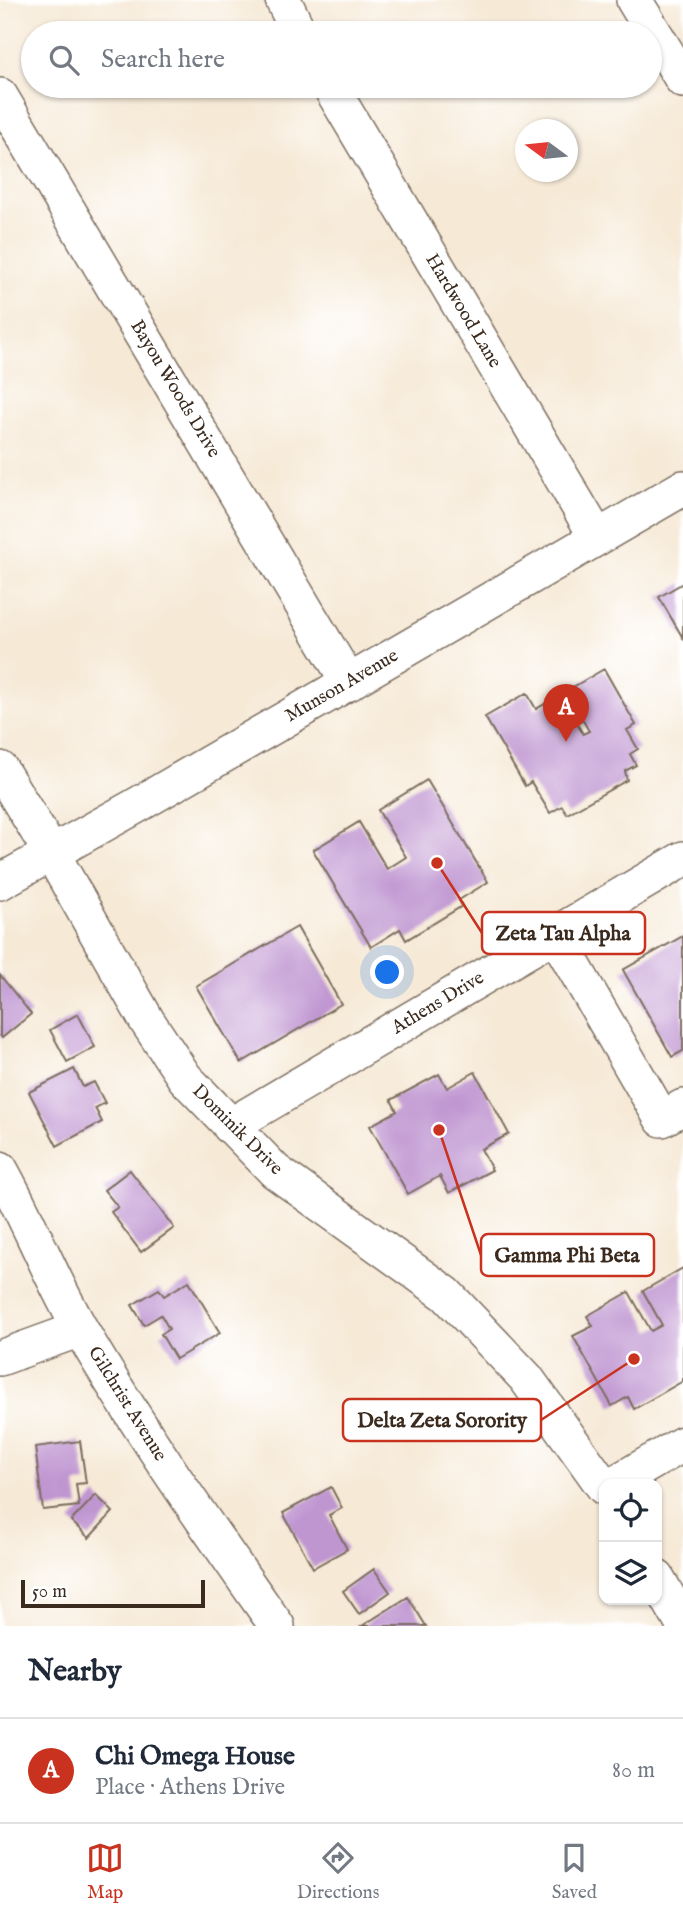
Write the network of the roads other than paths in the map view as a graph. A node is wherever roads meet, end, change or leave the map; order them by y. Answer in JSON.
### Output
{"nodes":[{"id":1,"x":282,"y":0,"type":"edge"},
{"id":2,"x":634,"y":0,"type":"edge"},
{"id":3,"x":293,"y":21,"type":"edge"},
{"id":4,"x":647,"y":21,"type":"edge"},
{"id":5,"x":662,"y":46,"type":"edge"},
{"id":6,"x":683,"y":80,"type":"edge"},
{"id":7,"x":0,"y":96,"type":"edge"},
{"id":8,"x":337,"y":98,"type":"edge"},
{"id":9,"x":683,"y":488,"type":"edge"},
{"id":10,"x":597,"y":537,"type":"junction"},
{"id":11,"x":349,"y":682,"type":"junction"},
{"id":12,"x":0,"y":769,"type":"edge"},
{"id":13,"x":52,"y":855,"type":"junction"},
{"id":14,"x":683,"y":859,"type":"edge"},
{"id":15,"x":0,"y":882,"type":"edge"},
{"id":16,"x":555,"y":934,"type":"junction"},
{"id":17,"x":683,"y":1107,"type":"edge"},
{"id":18,"x":230,"y":1126,"type":"junction"},
{"id":19,"x":0,"y":1169,"type":"edge"},
{"id":20,"x":80,"y":1329,"type":"junction"},
{"id":21,"x":0,"y":1358,"type":"edge"},
{"id":22,"x":683,"y":1444,"type":"edge"},
{"id":23,"x":623,"y":1479,"type":"edge"},
{"id":24,"x":599,"y":1480,"type":"edge"},
{"id":25,"x":662,"y":1587,"type":"edge"},
{"id":26,"x":683,"y":1624,"type":"edge"},
{"id":27,"x":277,"y":1626,"type":"edge"}],
"edges":[{"from":1,"to":3,"type":"street"},
{"from":2,"to":4,"type":"street"},
{"from":5,"to":6,"type":"street"},
{"from":7,"to":11,"type":"street","name":"Bayou Woods Drive"},
{"from":8,"to":10,"type":"street","name":"Hardwood Lane"},
{"from":9,"to":10,"type":"street","name":"Munson Avenue"},
{"from":10,"to":11,"type":"street","name":"Munson Avenue"},
{"from":11,"to":13,"type":"street","name":"Munson Avenue"},
{"from":12,"to":13,"type":"street","name":"Dominik Drive"},
{"from":13,"to":15,"type":"street","name":"Munson Avenue"},
{"from":13,"to":18,"type":"street","name":"Dominik Drive"},
{"from":14,"to":16,"type":"street","name":"Athens Drive"},
{"from":16,"to":17,"type":"street"},
{"from":16,"to":18,"type":"street","name":"Athens Drive"},
{"from":18,"to":24,"type":"street","name":"Dominik Drive"},
{"from":19,"to":20,"type":"street","name":"Gilchrist Avenue"},
{"from":20,"to":21,"type":"street"},
{"from":20,"to":27,"type":"street","name":"Gilchrist Avenue"},
{"from":22,"to":23,"type":"street"},
{"from":25,"to":26,"type":"street"}]}
